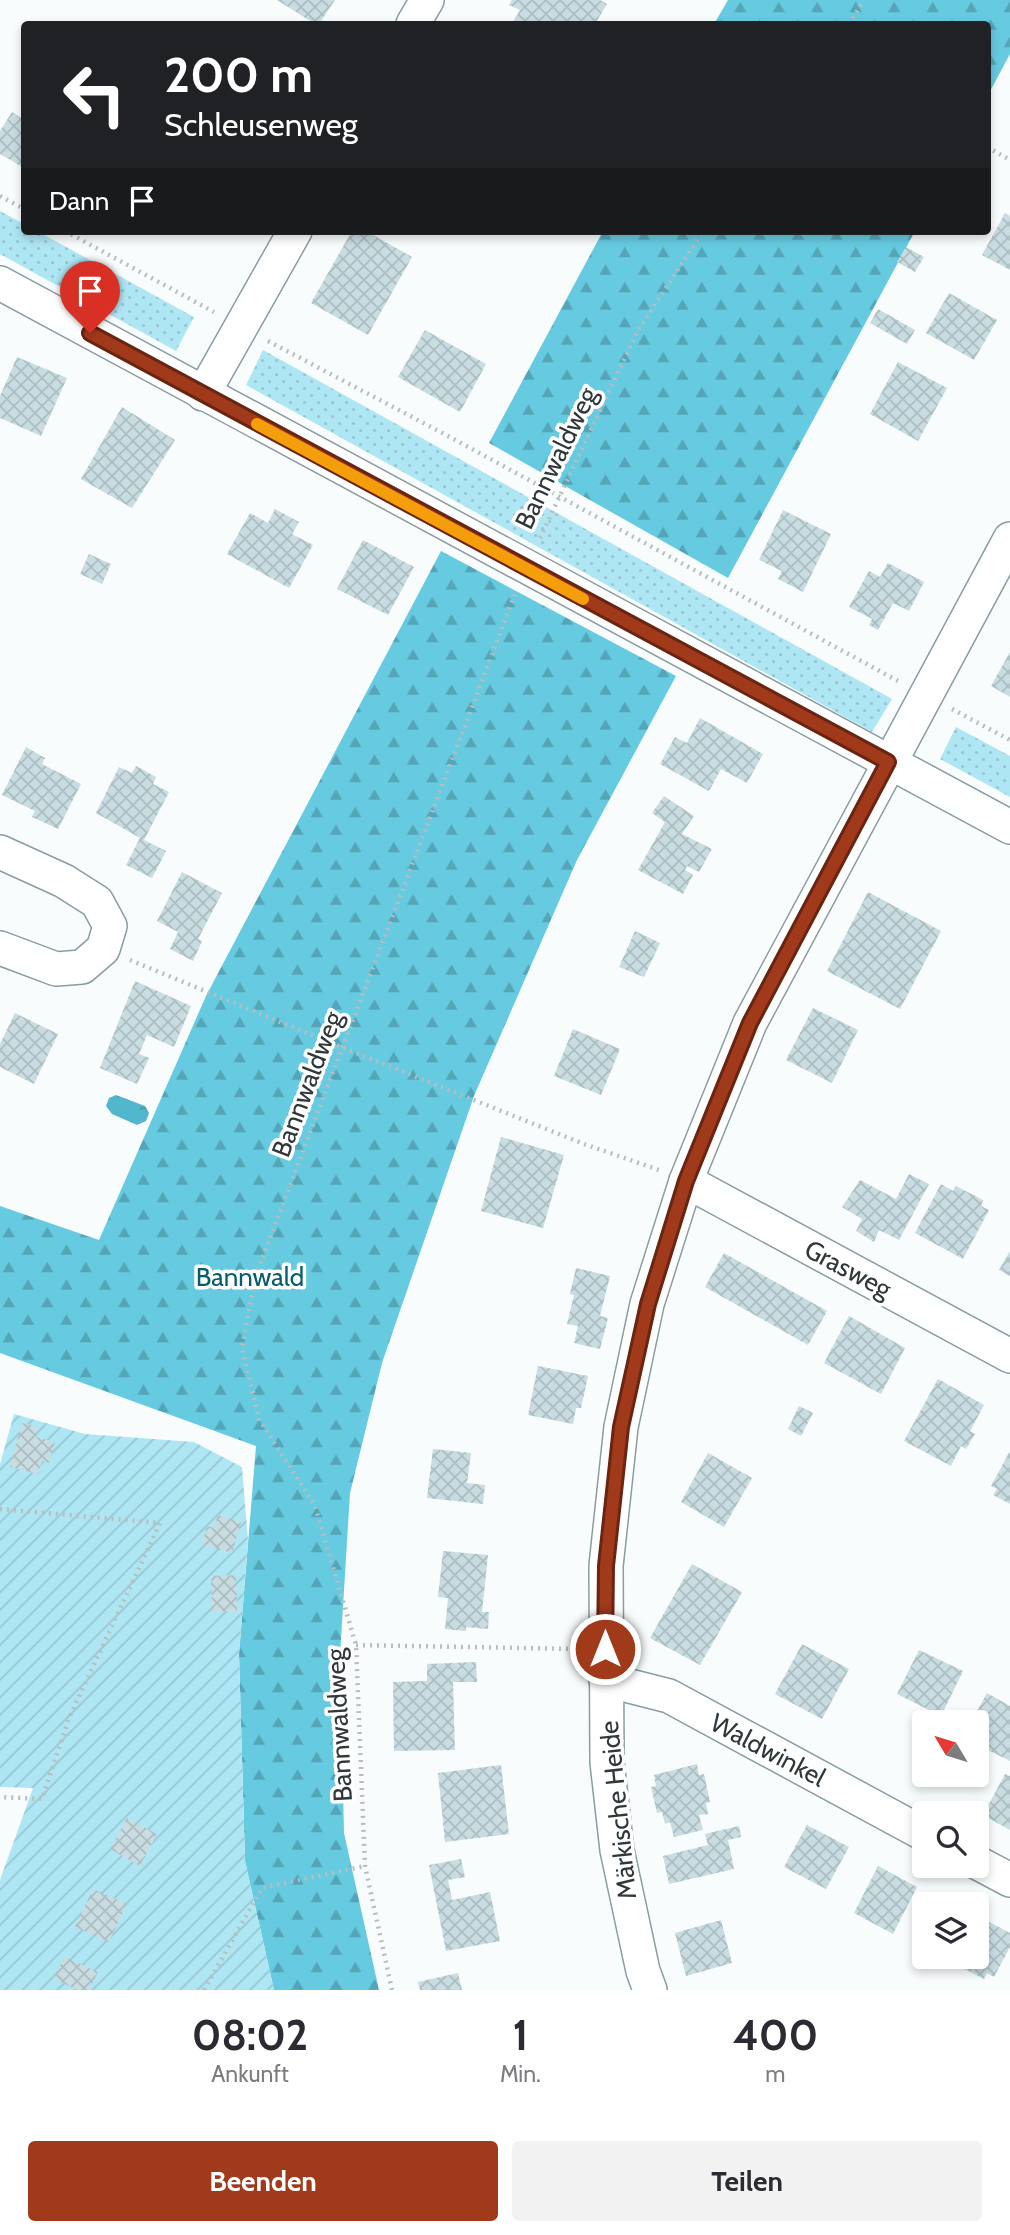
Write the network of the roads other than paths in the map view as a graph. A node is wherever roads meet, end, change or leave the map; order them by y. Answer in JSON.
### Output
{"nodes":[{"id":1,"x":427,"y":0,"type":"edge"},
{"id":2,"x":415,"y":21,"type":"edge"},
{"id":3,"x":293,"y":235,"type":"edge"},
{"id":4,"x":0,"y":283,"type":"edge"},
{"id":5,"x":203,"y":394,"type":"junction"},
{"id":6,"x":1010,"y":539,"type":"edge"},
{"id":7,"x":888,"y":762,"type":"junction"},
{"id":8,"x":1010,"y":827,"type":"edge"},
{"id":9,"x":0,"y":852,"type":"edge"},
{"id":10,"x":0,"y":948,"type":"edge"},
{"id":11,"x":686,"y":1181,"type":"junction"},
{"id":12,"x":1010,"y":1356,"type":"edge"},
{"id":13,"x":606,"y":1665,"type":"junction"},
{"id":14,"x":912,"y":1828,"type":"edge"},
{"id":15,"x":989,"y":1869,"type":"edge"},
{"id":16,"x":1010,"y":1881,"type":"edge"},
{"id":17,"x":650,"y":1990,"type":"edge"}],
"edges":[{"from":1,"to":2,"type":"street"},
{"from":3,"to":5,"type":"street"},
{"from":4,"to":5,"type":"street"},
{"from":5,"to":7,"type":"street"},
{"from":6,"to":7,"type":"street","name":"Märkische Heide"},
{"from":7,"to":8,"type":"street"},
{"from":7,"to":11,"type":"street","name":"Märkische Heide"},
{"from":9,"to":10,"type":"street"},
{"from":11,"to":12,"type":"street","name":"Grasweg"},
{"from":11,"to":13,"type":"street","name":"Märkische Heide"},
{"from":13,"to":14,"type":"street","name":"Waldwinkel"},
{"from":13,"to":17,"type":"street","name":"Märkische Heide"},
{"from":15,"to":16,"type":"street"}]}
